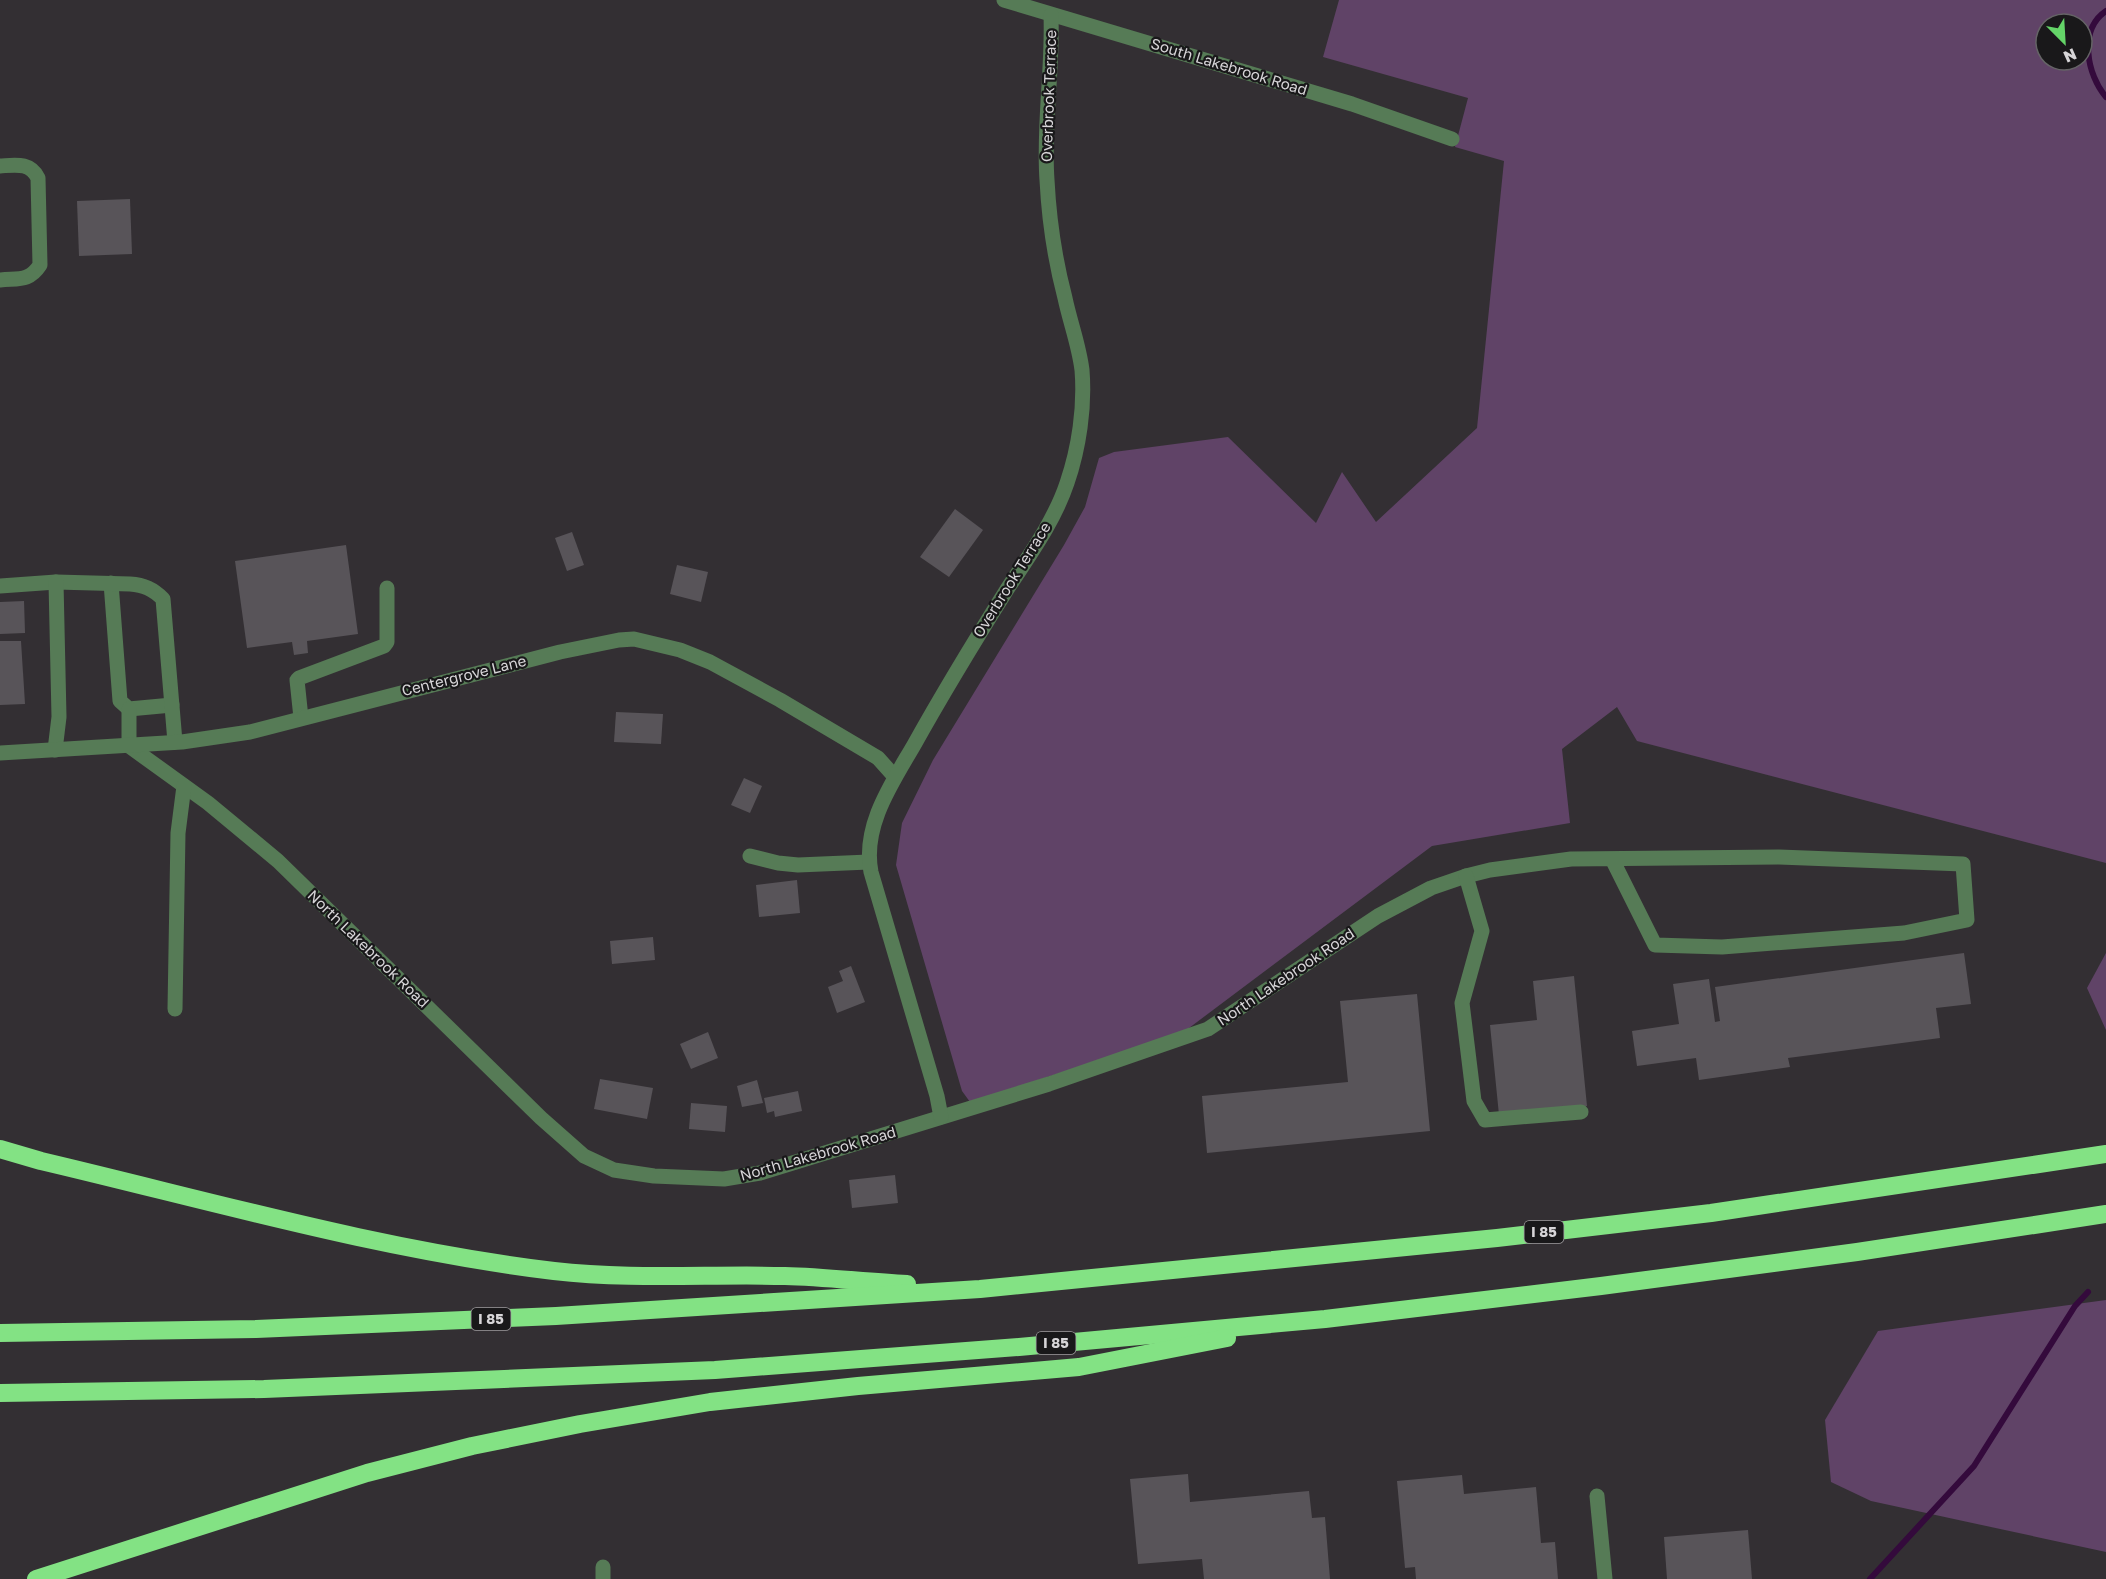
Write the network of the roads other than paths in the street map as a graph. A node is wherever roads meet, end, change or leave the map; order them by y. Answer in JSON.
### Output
{"nodes":[{"id":1,"x":1004,"y":0,"type":"edge"},
{"id":2,"x":1051,"y":15,"type":"junction"},
{"id":3,"x":1452,"y":140,"type":"dead end"},
{"id":4,"x":0,"y":166,"type":"edge"},
{"id":5,"x":0,"y":280,"type":"edge"},
{"id":6,"x":56,"y":582,"type":"junction"},
{"id":7,"x":111,"y":584,"type":"junction"},
{"id":8,"x":0,"y":585,"type":"edge"},
{"id":9,"x":387,"y":588,"type":"dead end"},
{"id":10,"x":172,"y":705,"type":"junction"},
{"id":11,"x":129,"y":709,"type":"junction"},
{"id":12,"x":301,"y":718,"type":"junction"},
{"id":13,"x":175,"y":742,"type":"junction"},
{"id":14,"x":129,"y":746,"type":"junction"},
{"id":15,"x":56,"y":750,"type":"junction"},
{"id":16,"x":0,"y":753,"type":"edge"},
{"id":17,"x":896,"y":777,"type":"junction"},
{"id":18,"x":184,"y":786,"type":"junction"},
{"id":19,"x":750,"y":856,"type":"dead end"},
{"id":20,"x":1612,"y":859,"type":"junction"},
{"id":21,"x":869,"y":862,"type":"junction"},
{"id":22,"x":1466,"y":876,"type":"junction"},
{"id":23,"x":175,"y":1009,"type":"dead end"},
{"id":24,"x":1581,"y":1112,"type":"dead end"},
{"id":25,"x":941,"y":1118,"type":"junction"},
{"id":26,"x":0,"y":1149,"type":"edge"},
{"id":27,"x":2106,"y":1154,"type":"edge"},
{"id":28,"x":2106,"y":1214,"type":"edge"},
{"id":29,"x":980,"y":1289,"type":"junction"},
{"id":30,"x":1325,"y":1319,"type":"junction"},
{"id":31,"x":0,"y":1334,"type":"edge"},
{"id":32,"x":0,"y":1393,"type":"edge"},
{"id":33,"x":1597,"y":1496,"type":"dead end"},
{"id":34,"x":36,"y":1579,"type":"edge"},
{"id":35,"x":1605,"y":1579,"type":"edge"}],
"edges":[{"from":1,"to":2,"type":"street","name":"South Lakebrook Road"},
{"from":2,"to":3,"type":"street","name":"South Lakebrook Road"},
{"from":2,"to":17,"type":"street","name":"Overbrook Terrace"},
{"from":4,"to":5,"type":"street"},
{"from":6,"to":7,"type":"street"},
{"from":6,"to":8,"type":"street"},
{"from":6,"to":15,"type":"street"},
{"from":7,"to":10,"type":"street"},
{"from":7,"to":11,"type":"street"},
{"from":9,"to":12,"type":"street"},
{"from":10,"to":11,"type":"street"},
{"from":10,"to":13,"type":"street"},
{"from":11,"to":14,"type":"street"},
{"from":12,"to":13,"type":"street","name":"Centergrove Lane"},
{"from":12,"to":17,"type":"street","name":"Centergrove Lane"},
{"from":13,"to":14,"type":"street","name":"Centergrove Lane"},
{"from":14,"to":15,"type":"street","name":"Centergrove Lane"},
{"from":14,"to":18,"type":"street","name":"North Lakebrook Road"},
{"from":15,"to":16,"type":"street","name":"Centergrove Lane"},
{"from":17,"to":21,"type":"street","name":"Overbrook Terrace"},
{"from":18,"to":23,"type":"street"},
{"from":18,"to":25,"type":"street","name":"North Lakebrook Road"},
{"from":19,"to":21,"type":"street"},
{"from":20,"to":20,"type":"street","name":"North Lakebrook Road"},
{"from":20,"to":22,"type":"street","name":"North Lakebrook Road"},
{"from":21,"to":25,"type":"street","name":"Overbrook Terrace"},
{"from":22,"to":24,"type":"street"},
{"from":22,"to":25,"type":"street","name":"North Lakebrook Road"},
{"from":26,"to":29,"type":"highway"},
{"from":27,"to":29,"type":"highway","number":"I 85"},
{"from":28,"to":30,"type":"highway","number":"I 85"},
{"from":29,"to":31,"type":"highway","number":"I 85"},
{"from":30,"to":32,"type":"highway","number":"I 85"},
{"from":30,"to":34,"type":"highway"},
{"from":33,"to":35,"type":"street"}]}
